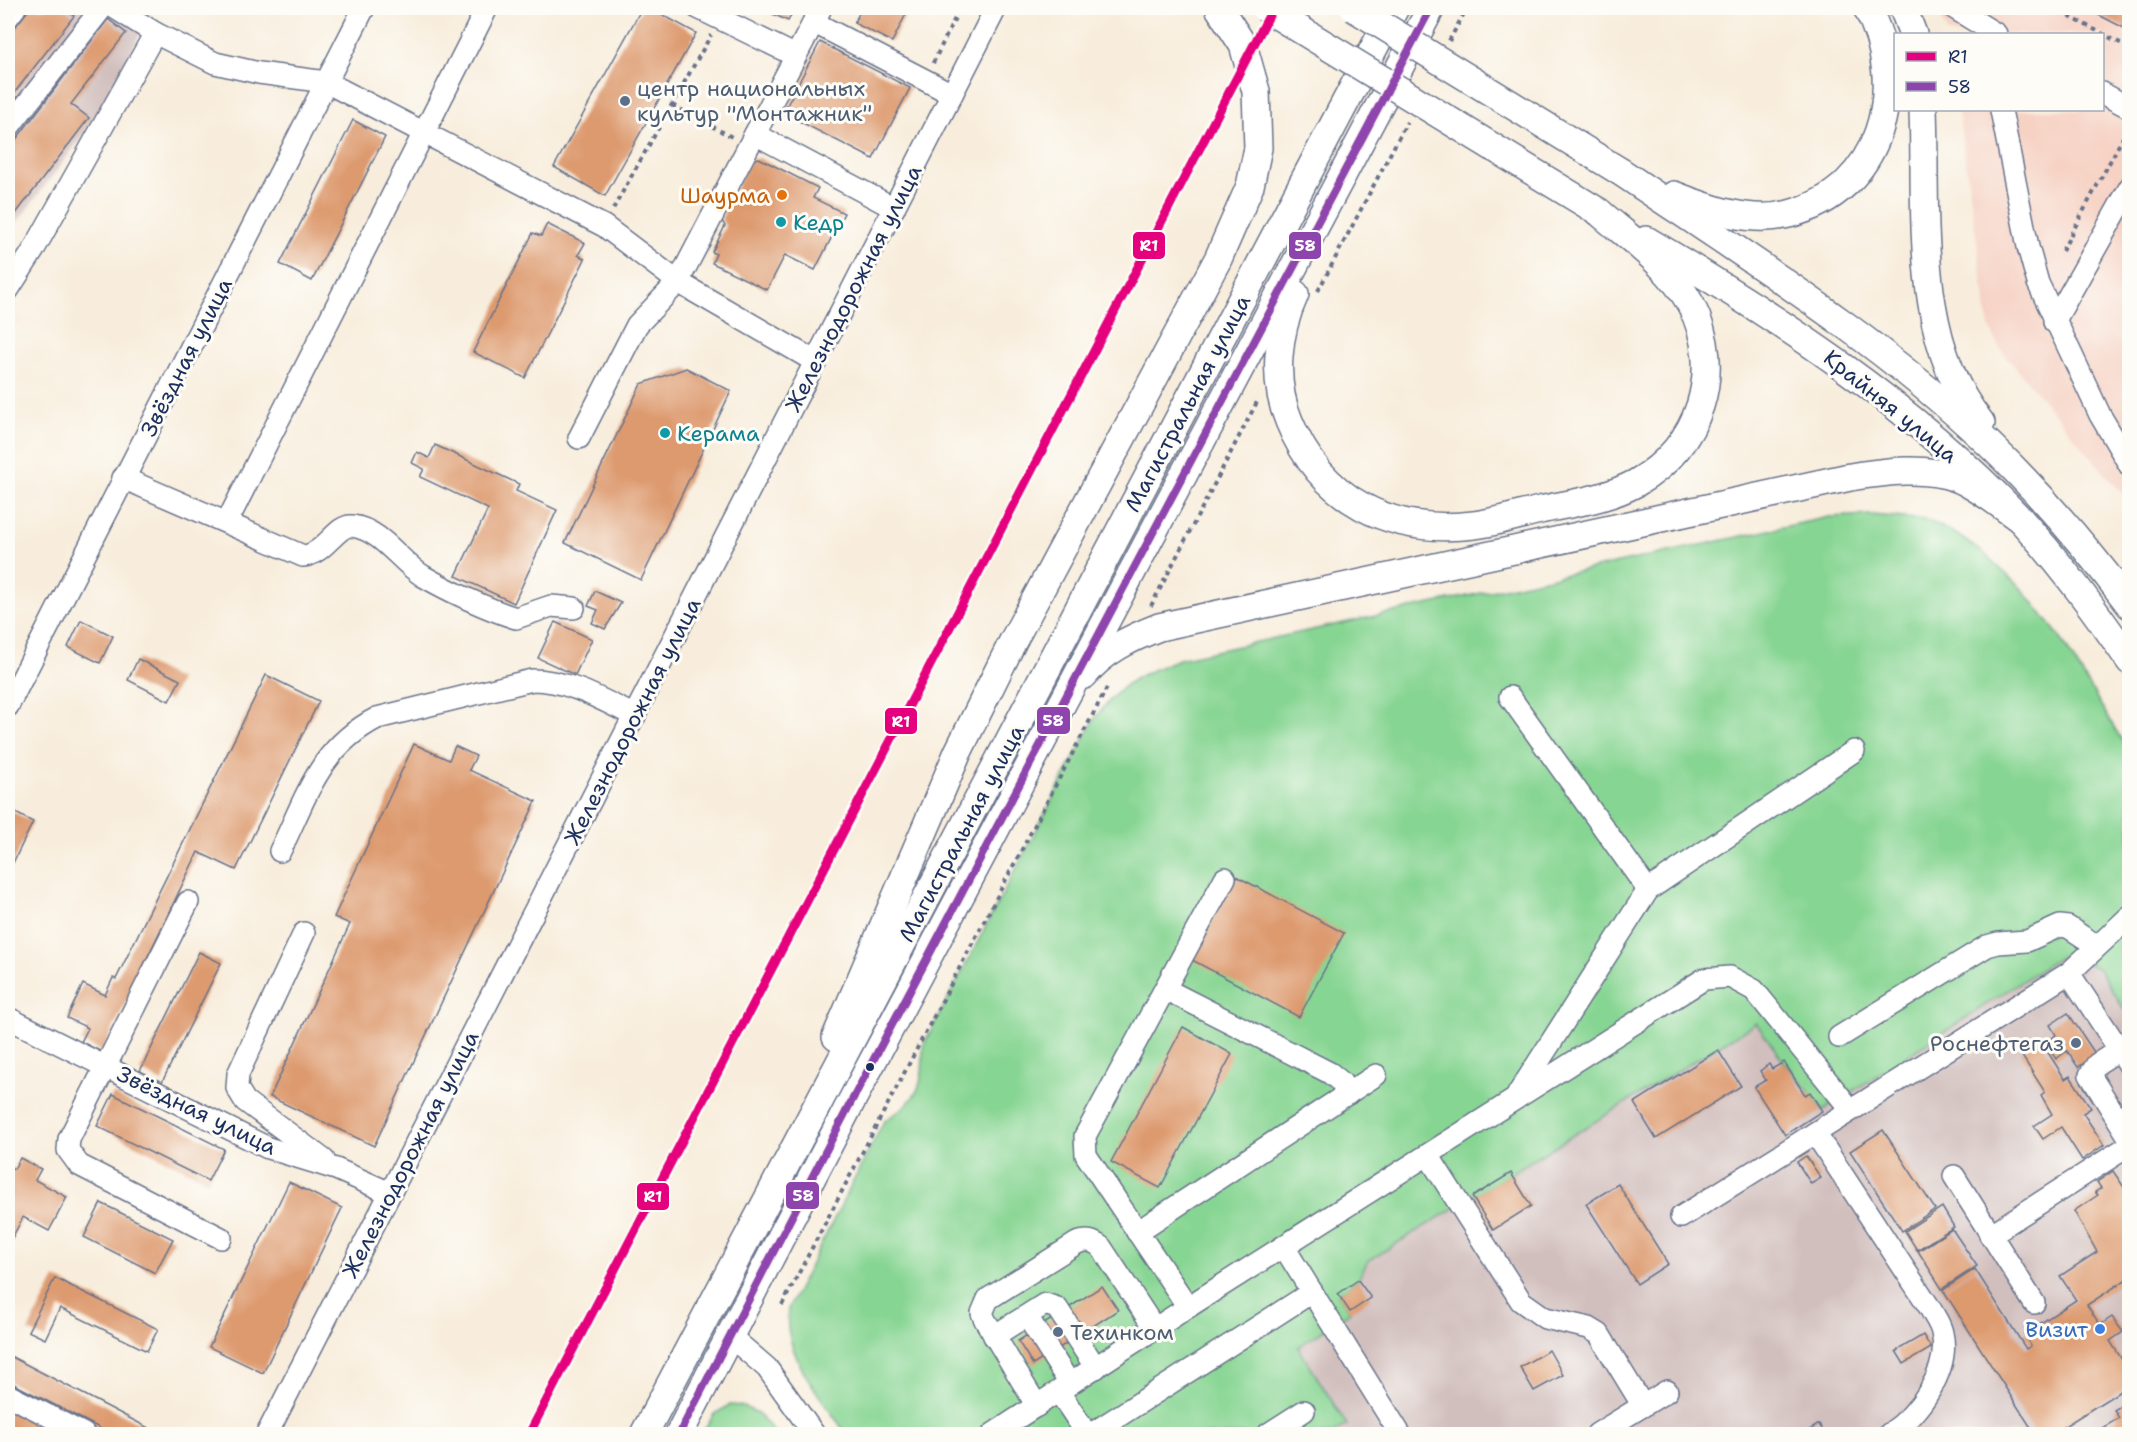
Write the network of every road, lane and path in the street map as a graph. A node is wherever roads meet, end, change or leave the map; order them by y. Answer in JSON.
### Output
{"nodes":[{"id":1,"x":15,"y":8,"type":"edge"},
{"id":2,"x":102,"y":8,"type":"edge"},
{"id":3,"x":114,"y":8,"type":"edge"},
{"id":4,"x":364,"y":8,"type":"edge"},
{"id":5,"x":487,"y":8,"type":"edge"},
{"id":6,"x":698,"y":8,"type":"edge"},
{"id":7,"x":960,"y":8,"type":"edge"},
{"id":8,"x":996,"y":8,"type":"edge"},
{"id":9,"x":1219,"y":8,"type":"edge"},
{"id":10,"x":1265,"y":8,"type":"edge"},
{"id":11,"x":1354,"y":8,"type":"edge"},
{"id":12,"x":1395,"y":8,"type":"edge"},
{"id":13,"x":1868,"y":8,"type":"edge"},
{"id":14,"x":1903,"y":8,"type":"edge"},
{"id":15,"x":1954,"y":8,"type":"edge"},
{"id":16,"x":2053,"y":8,"type":"edge"},
{"id":17,"x":1430,"y":10,"type":"edge"},
{"id":18,"x":817,"y":15,"type":"edge"},
{"id":19,"x":8,"y":17,"type":"edge"},
{"id":20,"x":720,"y":19,"type":"junction"},
{"id":21,"x":155,"y":33,"type":"junction"},
{"id":22,"x":1912,"y":33,"type":"edge"},
{"id":23,"x":1970,"y":33,"type":"edge"},
{"id":24,"x":1994,"y":33,"type":"edge"},
{"id":25,"x":2101,"y":33,"type":"edge"},
{"id":26,"x":2104,"y":34,"type":"edge"},
{"id":27,"x":2130,"y":48,"type":"edge"},
{"id":28,"x":796,"y":56,"type":"junction"},
{"id":29,"x":326,"y":82,"type":"junction"},
{"id":30,"x":945,"y":90,"type":"junction"},
{"id":31,"x":2104,"y":94,"type":"edge"},
{"id":32,"x":672,"y":105,"type":"junction"},
{"id":33,"x":2130,"y":108,"type":"edge"},
{"id":34,"x":1923,"y":111,"type":"edge"},
{"id":35,"x":2001,"y":111,"type":"edge"},
{"id":36,"x":1369,"y":124,"type":"junction"},
{"id":37,"x":2130,"y":124,"type":"edge"},
{"id":38,"x":8,"y":128,"type":"edge"},
{"id":39,"x":424,"y":133,"type":"junction"},
{"id":40,"x":752,"y":140,"type":"junction"},
{"id":41,"x":1621,"y":172,"type":"junction"},
{"id":42,"x":2130,"y":187,"type":"edge"},
{"id":43,"x":894,"y":208,"type":"junction"},
{"id":44,"x":1599,"y":212,"type":"junction"},
{"id":45,"x":604,"y":226,"type":"junction"},
{"id":46,"x":2062,"y":251,"type":"dead end"},
{"id":47,"x":678,"y":282,"type":"junction"},
{"id":48,"x":8,"y":290,"type":"edge"},
{"id":49,"x":2054,"y":322,"type":"junction"},
{"id":50,"x":816,"y":362,"type":"junction"},
{"id":51,"x":579,"y":438,"type":"dead end"},
{"id":52,"x":2130,"y":466,"type":"edge"},
{"id":53,"x":123,"y":477,"type":"junction"},
{"id":54,"x":2045,"y":501,"type":"junction"},
{"id":55,"x":2019,"y":519,"type":"junction"},
{"id":56,"x":227,"y":522,"type":"junction"},
{"id":57,"x":2130,"y":605,"type":"edge"},
{"id":58,"x":574,"y":608,"type":"dead end"},
{"id":59,"x":2130,"y":661,"type":"edge"},
{"id":60,"x":1510,"y":697,"type":"dead end"},
{"id":61,"x":1064,"y":699,"type":"junction"},
{"id":62,"x":8,"y":706,"type":"edge"},
{"id":63,"x":635,"y":716,"type":"junction"},
{"id":64,"x":1854,"y":751,"type":"dead end"},
{"id":65,"x":280,"y":851,"type":"dead end"},
{"id":66,"x":1225,"y":878,"type":"dead end"},
{"id":67,"x":1648,"y":890,"type":"junction"},
{"id":68,"x":188,"y":902,"type":"dead end"},
{"id":69,"x":2130,"y":916,"type":"edge"},
{"id":70,"x":304,"y":933,"type":"dead end"},
{"id":71,"x":2097,"y":946,"type":"junction"},
{"id":72,"x":2069,"y":973,"type":"junction"},
{"id":73,"x":1165,"y":989,"type":"junction"},
{"id":74,"x":8,"y":1018,"type":"edge"},
{"id":75,"x":1839,"y":1037,"type":"dead end"},
{"id":76,"x":2124,"y":1058,"type":"edge"},
{"id":77,"x":105,"y":1066,"type":"junction"},
{"id":78,"x":1376,"y":1075,"type":"dead end"},
{"id":79,"x":1347,"y":1094,"type":"junction"},
{"id":80,"x":1514,"y":1100,"type":"junction"},
{"id":81,"x":1851,"y":1110,"type":"junction"},
{"id":82,"x":1815,"y":1133,"type":"junction"},
{"id":83,"x":2130,"y":1139,"type":"edge"},
{"id":84,"x":2130,"y":1145,"type":"edge"},
{"id":85,"x":1428,"y":1155,"type":"junction"},
{"id":86,"x":336,"y":1169,"type":"junction"},
{"id":87,"x":1954,"y":1176,"type":"dead end"},
{"id":88,"x":390,"y":1193,"type":"junction"},
{"id":89,"x":762,"y":1211,"type":"junction"},
{"id":90,"x":1681,"y":1217,"type":"dead end"},
{"id":91,"x":1137,"y":1232,"type":"junction"},
{"id":92,"x":1990,"y":1235,"type":"junction"},
{"id":93,"x":221,"y":1238,"type":"dead end"},
{"id":94,"x":1284,"y":1247,"type":"junction"},
{"id":95,"x":1312,"y":1292,"type":"junction"},
{"id":96,"x":2034,"y":1303,"type":"dead end"},
{"id":97,"x":1188,"y":1307,"type":"junction"},
{"id":98,"x":1027,"y":1316,"type":"junction"},
{"id":99,"x":1155,"y":1329,"type":"junction"},
{"id":100,"x":994,"y":1336,"type":"junction"},
{"id":101,"x":731,"y":1337,"type":"junction"},
{"id":102,"x":1096,"y":1368,"type":"junction"},
{"id":103,"x":1065,"y":1388,"type":"junction"},
{"id":104,"x":1666,"y":1391,"type":"dead end"},
{"id":105,"x":8,"y":1395,"type":"edge"},
{"id":106,"x":1037,"y":1406,"type":"junction"},
{"id":107,"x":1643,"y":1406,"type":"junction"},
{"id":108,"x":1304,"y":1411,"type":"dead end"},
{"id":109,"x":84,"y":1434,"type":"edge"},
{"id":110,"x":267,"y":1434,"type":"edge"},
{"id":111,"x":644,"y":1434,"type":"edge"},
{"id":112,"x":679,"y":1434,"type":"edge"},
{"id":113,"x":813,"y":1434,"type":"edge"},
{"id":114,"x":993,"y":1434,"type":"edge"},
{"id":115,"x":1089,"y":1434,"type":"edge"},
{"id":116,"x":1268,"y":1434,"type":"edge"},
{"id":117,"x":1400,"y":1434,"type":"edge"},
{"id":118,"x":1597,"y":1434,"type":"edge"},
{"id":119,"x":1889,"y":1434,"type":"edge"}],
"edges":[{"from":1,"to":19,"type":"street"},
{"from":2,"to":38,"type":"street"},
{"from":3,"to":21,"type":"street"},
{"from":4,"to":29,"type":"street","name":"Звёздная улица"},
{"from":5,"to":39,"type":"street"},
{"from":6,"to":20,"type":"street"},
{"from":7,"to":30,"type":"path"},
{"from":8,"to":30,"type":"street","name":"Железнодорожная улица"},
{"from":9,"to":89,"type":"main road"},
{"from":10,"to":44,"type":"main road","bridge":true},
{"from":11,"to":41,"type":"main road","bridge":true},
{"from":12,"to":89,"type":"main road","name":"Магистральная улица"},
{"from":13,"to":41,"type":"main road"},
{"from":14,"to":22,"type":"main road"},
{"from":15,"to":23,"type":"street"},
{"from":15,"to":24,"type":"street"},
{"from":16,"to":25,"type":"path"},
{"from":17,"to":36,"type":"main road","name":"Магистральная улица"},
{"from":18,"to":28,"type":"street"},
{"from":18,"to":30,"type":"street"},
{"from":20,"to":28,"type":"street"},
{"from":20,"to":32,"type":"path"},
{"from":21,"to":29,"type":"street"},
{"from":21,"to":48,"type":"street"},
{"from":26,"to":27,"type":"path"},
{"from":28,"to":40,"type":"street"},
{"from":29,"to":39,"type":"street"},
{"from":29,"to":53,"type":"street","name":"Звёздная улица"},
{"from":30,"to":43,"type":"street","name":"Железнодорожная улица"},
{"from":31,"to":33,"type":"street"},
{"from":32,"to":40,"type":"path"},
{"from":32,"to":45,"type":"path"},
{"from":34,"to":54,"type":"main road"},
{"from":35,"to":49,"type":"street"},
{"from":36,"to":44,"type":"main road"},
{"from":36,"to":61,"type":"main road","name":"Магистральная улица"},
{"from":37,"to":46,"type":"path"},
{"from":39,"to":45,"type":"street"},
{"from":39,"to":56,"type":"street"},
{"from":40,"to":43,"type":"street"},
{"from":40,"to":47,"type":"street"},
{"from":41,"to":54,"type":"main road","name":"Крайняя улица"},
{"from":42,"to":49,"type":"street"},
{"from":43,"to":50,"type":"street","name":"Железнодорожная улица"},
{"from":44,"to":55,"type":"main road","name":"Крайняя улица"},
{"from":45,"to":47,"type":"street"},
{"from":47,"to":50,"type":"street"},
{"from":47,"to":51,"type":"street"},
{"from":49,"to":52,"type":"street"},
{"from":50,"to":63,"type":"street","name":"Железнодорожная улица"},
{"from":53,"to":56,"type":"street"},
{"from":53,"to":62,"type":"street","name":"Звёздная улица"},
{"from":54,"to":57,"type":"main road","name":"Крайняя улица"},
{"from":55,"to":59,"type":"main road","name":"Крайняя улица"},
{"from":55,"to":61,"type":"main road"},
{"from":56,"to":58,"type":"street"},
{"from":60,"to":67,"type":"street"},
{"from":61,"to":101,"type":"main road","name":"Магистральная улица"},
{"from":63,"to":65,"type":"street"},
{"from":63,"to":88,"type":"street","name":"Железнодорожная улица"},
{"from":64,"to":67,"type":"street"},
{"from":66,"to":73,"type":"street"},
{"from":67,"to":80,"type":"street"},
{"from":68,"to":77,"type":"street"},
{"from":69,"to":71,"type":"street"},
{"from":70,"to":86,"type":"street"},
{"from":71,"to":72,"type":"street"},
{"from":71,"to":75,"type":"street"},
{"from":72,"to":76,"type":"street"},
{"from":72,"to":81,"type":"street"},
{"from":73,"to":79,"type":"street"},
{"from":73,"to":91,"type":"street"},
{"from":74,"to":77,"type":"street","name":"Звёздная улица"},
{"from":76,"to":83,"type":"street"},
{"from":77,"to":86,"type":"street","name":"Звёздная улица"},
{"from":77,"to":93,"type":"street"},
{"from":78,"to":79,"type":"street"},
{"from":79,"to":91,"type":"street"},
{"from":80,"to":81,"type":"street"},
{"from":80,"to":85,"type":"street"},
{"from":81,"to":82,"type":"street"},
{"from":82,"to":90,"type":"street"},
{"from":82,"to":119,"type":"street"},
{"from":84,"to":92,"type":"street"},
{"from":85,"to":94,"type":"street"},
{"from":85,"to":107,"type":"street"},
{"from":86,"to":88,"type":"street","name":"Звёздная улица"},
{"from":87,"to":92,"type":"street"},
{"from":88,"to":110,"type":"street","name":"Железнодорожная улица"},
{"from":89,"to":111,"type":"main road","name":"Магистральная улица"},
{"from":91,"to":97,"type":"street"},
{"from":92,"to":96,"type":"street"},
{"from":94,"to":95,"type":"street"},
{"from":94,"to":97,"type":"street"},
{"from":95,"to":115,"type":"street"},
{"from":95,"to":117,"type":"street"},
{"from":97,"to":99,"type":"street"},
{"from":98,"to":100,"type":"street"},
{"from":98,"to":102,"type":"street"},
{"from":98,"to":103,"type":"street"},
{"from":99,"to":100,"type":"street"},
{"from":99,"to":102,"type":"street"},
{"from":100,"to":106,"type":"street"},
{"from":101,"to":112,"type":"main road","name":"Магистральная улица"},
{"from":101,"to":113,"type":"street"},
{"from":102,"to":103,"type":"street"},
{"from":103,"to":106,"type":"street"},
{"from":103,"to":115,"type":"street"},
{"from":104,"to":107,"type":"street"},
{"from":105,"to":109,"type":"street"},
{"from":106,"to":114,"type":"street"},
{"from":107,"to":118,"type":"street"},
{"from":108,"to":116,"type":"street"}]}
